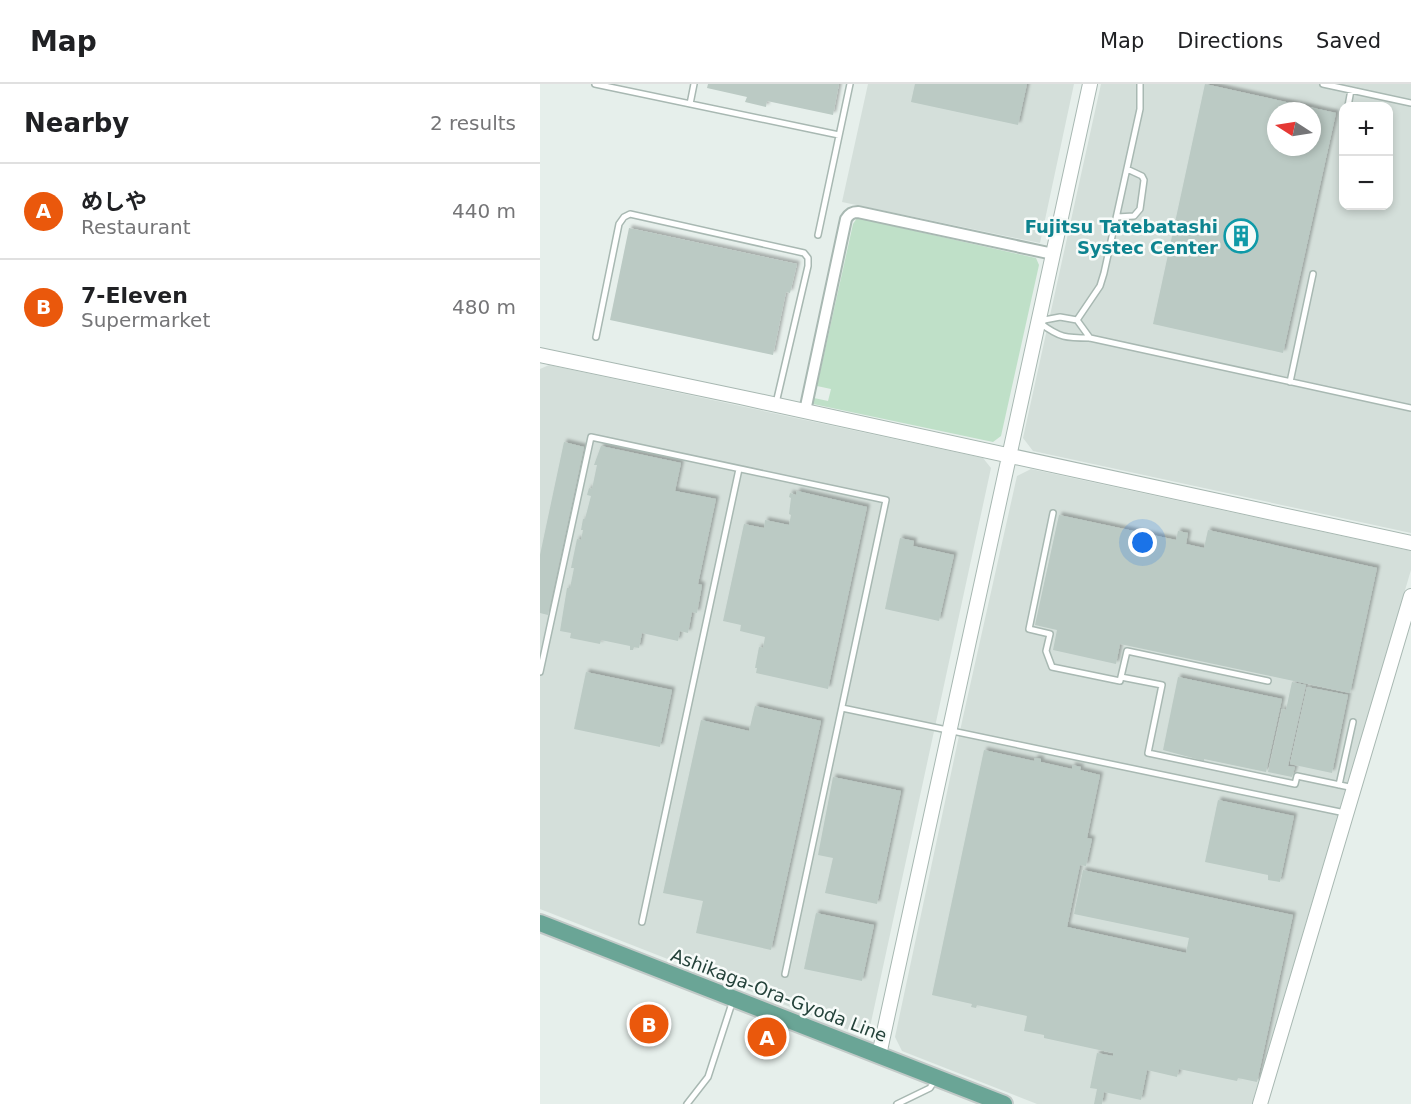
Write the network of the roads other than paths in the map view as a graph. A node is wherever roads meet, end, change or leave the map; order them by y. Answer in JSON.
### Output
{"nodes":[{"id":1,"x":595,"y":84,"type":"edge"},
{"id":2,"x":694,"y":84,"type":"edge"},
{"id":3,"x":850,"y":84,"type":"edge"},
{"id":4,"x":1090,"y":84,"type":"edge"},
{"id":5,"x":1140,"y":84,"type":"edge"},
{"id":6,"x":1323,"y":84,"type":"edge"},
{"id":7,"x":1352,"y":90,"type":"junction"},
{"id":8,"x":1349,"y":102,"type":"edge"},
{"id":9,"x":1411,"y":103,"type":"edge"},
{"id":10,"x":690,"y":104,"type":"junction"},
{"id":11,"x":839,"y":135,"type":"junction"},
{"id":12,"x":1127,"y":169,"type":"junction"},
{"id":13,"x":1117,"y":217,"type":"junction"},
{"id":14,"x":818,"y":236,"type":"dead end"},
{"id":15,"x":1053,"y":254,"type":"junction"},
{"id":16,"x":1313,"y":274,"type":"dead end"},
{"id":17,"x":1077,"y":320,"type":"junction"},
{"id":18,"x":1038,"y":322,"type":"junction"},
{"id":19,"x":596,"y":337,"type":"dead end"},
{"id":20,"x":1090,"y":338,"type":"junction"},
{"id":21,"x":540,"y":355,"type":"edge"},
{"id":22,"x":1290,"y":382,"type":"junction"},
{"id":23,"x":775,"y":404,"type":"junction"},
{"id":24,"x":1411,"y":408,"type":"edge"},
{"id":25,"x":805,"y":411,"type":"junction"},
{"id":26,"x":1009,"y":455,"type":"junction"},
{"id":27,"x":739,"y":468,"type":"junction"},
{"id":28,"x":1053,"y":513,"type":"dead end"},
{"id":29,"x":1411,"y":543,"type":"edge"},
{"id":30,"x":1411,"y":596,"type":"edge"},
{"id":31,"x":1407,"y":621,"type":"edge"},
{"id":32,"x":540,"y":672,"type":"edge"},
{"id":33,"x":1121,"y":677,"type":"junction"},
{"id":34,"x":1268,"y":681,"type":"dead end"},
{"id":35,"x":842,"y":708,"type":"junction"},
{"id":36,"x":1353,"y":722,"type":"dead end"},
{"id":37,"x":948,"y":731,"type":"junction"},
{"id":38,"x":1340,"y":785,"type":"junction"},
{"id":39,"x":1354,"y":788,"type":"junction"},
{"id":40,"x":1347,"y":813,"type":"junction"},
{"id":41,"x":642,"y":922,"type":"dead end"},
{"id":42,"x":540,"y":923,"type":"edge"},
{"id":43,"x":784,"y":974,"type":"dead end"},
{"id":44,"x":733,"y":999,"type":"junction"},
{"id":45,"x":879,"y":1055,"type":"junction"},
{"id":46,"x":937,"y":1078,"type":"junction"},
{"id":47,"x":687,"y":1104,"type":"edge"},
{"id":48,"x":897,"y":1104,"type":"edge"},
{"id":49,"x":1004,"y":1104,"type":"edge"},
{"id":50,"x":1260,"y":1104,"type":"edge"}],
"edges":[{"from":1,"to":10,"type":"lane"},
{"from":2,"to":10,"type":"lane"},
{"from":3,"to":11,"type":"lane"},
{"from":4,"to":15,"type":"street"},
{"from":5,"to":12,"type":"lane"},
{"from":6,"to":7,"type":"lane"},
{"from":7,"to":8,"type":"lane"},
{"from":7,"to":9,"type":"lane"},
{"from":10,"to":11,"type":"lane"},
{"from":11,"to":14,"type":"lane"},
{"from":12,"to":13,"type":"lane"},
{"from":12,"to":13,"type":"lane"},
{"from":13,"to":17,"type":"lane"},
{"from":15,"to":18,"type":"street"},
{"from":15,"to":25,"type":"street"},
{"from":16,"to":22,"type":"lane"},
{"from":17,"to":18,"type":"lane"},
{"from":17,"to":20,"type":"lane"},
{"from":18,"to":20,"type":"lane"},
{"from":18,"to":26,"type":"street"},
{"from":19,"to":23,"type":"lane"},
{"from":20,"to":22,"type":"lane"},
{"from":21,"to":23,"type":"street"},
{"from":22,"to":24,"type":"lane"},
{"from":23,"to":25,"type":"street"},
{"from":25,"to":26,"type":"street"},
{"from":26,"to":29,"type":"street"},
{"from":26,"to":37,"type":"street"},
{"from":27,"to":32,"type":"lane"},
{"from":27,"to":35,"type":"lane"},
{"from":27,"to":41,"type":"lane"},
{"from":28,"to":33,"type":"lane"},
{"from":30,"to":31,"type":"street"},
{"from":31,"to":39,"type":"street"},
{"from":33,"to":34,"type":"lane"},
{"from":33,"to":38,"type":"lane"},
{"from":35,"to":37,"type":"lane"},
{"from":35,"to":43,"type":"lane"},
{"from":36,"to":38,"type":"lane"},
{"from":37,"to":40,"type":"lane"},
{"from":37,"to":45,"type":"street"},
{"from":38,"to":39,"type":"lane"},
{"from":39,"to":40,"type":"street"},
{"from":40,"to":50,"type":"street"},
{"from":42,"to":44,"type":"main road","name":"Ashikaga-Ora-Gyoda Line"},
{"from":44,"to":45,"type":"main road","name":"Ashikaga-Ora-Gyoda Line"},
{"from":44,"to":47,"type":"lane"},
{"from":45,"to":46,"type":"main road","name":"Ashikaga-Ora-Gyoda Line"},
{"from":46,"to":48,"type":"lane"},
{"from":46,"to":49,"type":"main road","name":"Ashikaga-Ora-Gyoda Line"}]}
